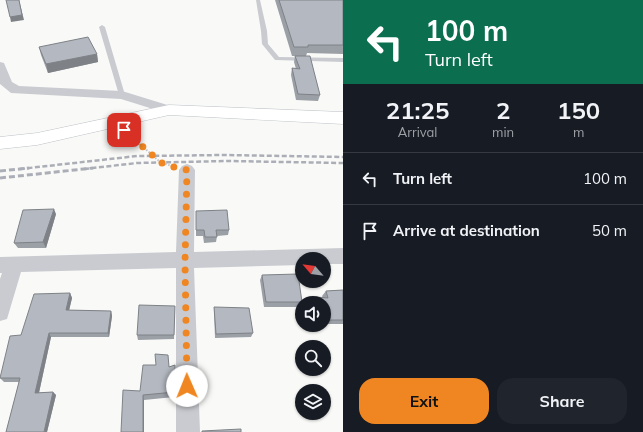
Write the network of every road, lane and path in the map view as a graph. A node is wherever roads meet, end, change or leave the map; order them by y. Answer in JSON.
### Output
{"nodes":[{"id":1,"x":258,"y":0,"type":"edge"},
{"id":2,"x":102,"y":27,"type":"dead end"},
{"id":3,"x":343,"y":60,"type":"edge"},
{"id":4,"x":0,"y":66,"type":"edge"},
{"id":5,"x":122,"y":95,"type":"junction"},
{"id":6,"x":169,"y":110,"type":"junction"},
{"id":7,"x":343,"y":118,"type":"edge"},
{"id":8,"x":115,"y":122,"type":"junction"},
{"id":9,"x":0,"y":143,"type":"edge"},
{"id":10,"x":187,"y":170,"type":"joint"},
{"id":11,"x":343,"y":256,"type":"edge"},
{"id":12,"x":185,"y":262,"type":"junction"},
{"id":13,"x":7,"y":265,"type":"edge"},
{"id":14,"x":0,"y":312,"type":"edge"},
{"id":15,"x":188,"y":432,"type":"edge"}],
"edges":[{"from":1,"to":3,"type":"lane"},
{"from":2,"to":5,"type":"lane"},
{"from":4,"to":5,"type":"street"},
{"from":5,"to":6,"type":"street"},
{"from":6,"to":7,"type":"street"},
{"from":6,"to":8,"type":"street"},
{"from":8,"to":9,"type":"street"},
{"from":8,"to":10,"type":"path"},
{"from":10,"to":12,"type":"street"},
{"from":11,"to":12,"type":"street"},
{"from":12,"to":13,"type":"street"},
{"from":12,"to":15,"type":"street"},
{"from":13,"to":14,"type":"street"}]}
